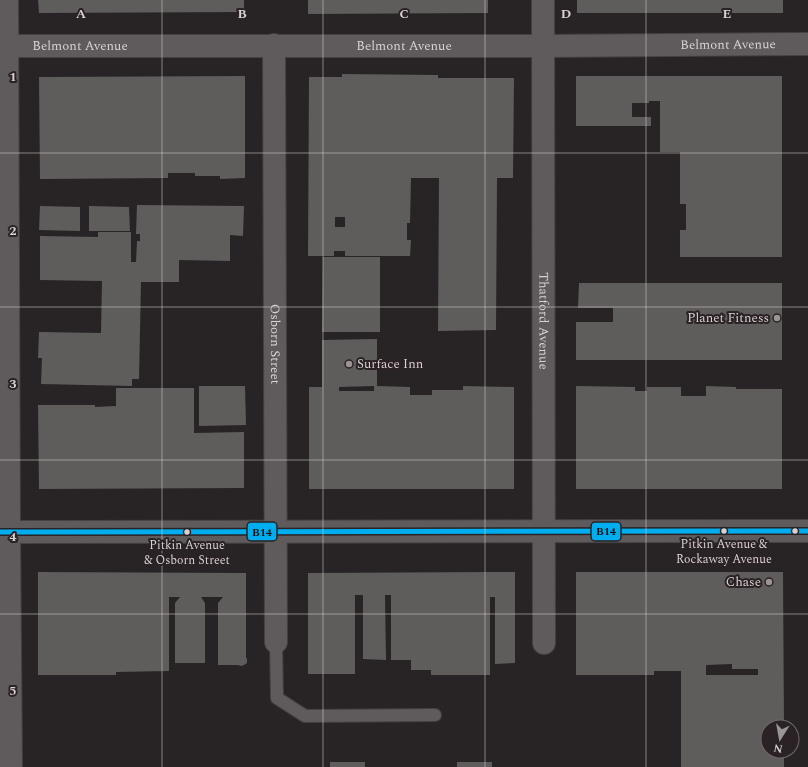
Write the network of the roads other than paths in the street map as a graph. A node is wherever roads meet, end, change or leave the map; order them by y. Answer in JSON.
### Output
{"nodes":[{"id":1,"x":7,"y":0,"type":"edge"},
{"id":2,"x":543,"y":0,"type":"edge"},
{"id":3,"x":808,"y":44,"type":"edge"},
{"id":4,"x":3,"y":46,"type":"edge"},
{"id":5,"x":274,"y":46,"type":"junction"},
{"id":6,"x":542,"y":46,"type":"junction"},
{"id":7,"x":276,"y":531,"type":"junction"},
{"id":8,"x":544,"y":531,"type":"junction"},
{"id":9,"x":808,"y":531,"type":"edge"},
{"id":10,"x":4,"y":532,"type":"edge"},
{"id":11,"x":276,"y":642,"type":"joint"},
{"id":12,"x":544,"y":643,"type":"dead end"},
{"id":13,"x":5,"y":646,"type":"edge"},
{"id":14,"x":435,"y":715,"type":"dead end"},
{"id":15,"x":11,"y":767,"type":"edge"}],
"edges":[{"from":1,"to":4,"type":"street"},
{"from":2,"to":6,"type":"street","name":"Thatford Avenue"},
{"from":3,"to":6,"type":"street","name":"Belmont Avenue"},
{"from":4,"to":5,"type":"street","name":"Belmont Avenue"},
{"from":4,"to":10,"type":"street"},
{"from":5,"to":6,"type":"street","name":"Belmont Avenue"},
{"from":5,"to":7,"type":"street","name":"Osborn Street"},
{"from":6,"to":8,"type":"street","name":"Thatford Avenue"},
{"from":7,"to":8,"type":"street"},
{"from":7,"to":10,"type":"street"},
{"from":7,"to":11,"type":"street","name":"Osborn Street"},
{"from":8,"to":9,"type":"street"},
{"from":8,"to":12,"type":"street","name":"Thatford Avenue"},
{"from":10,"to":13,"type":"street"},
{"from":11,"to":14,"type":"lane"},
{"from":13,"to":15,"type":"street"}]}
